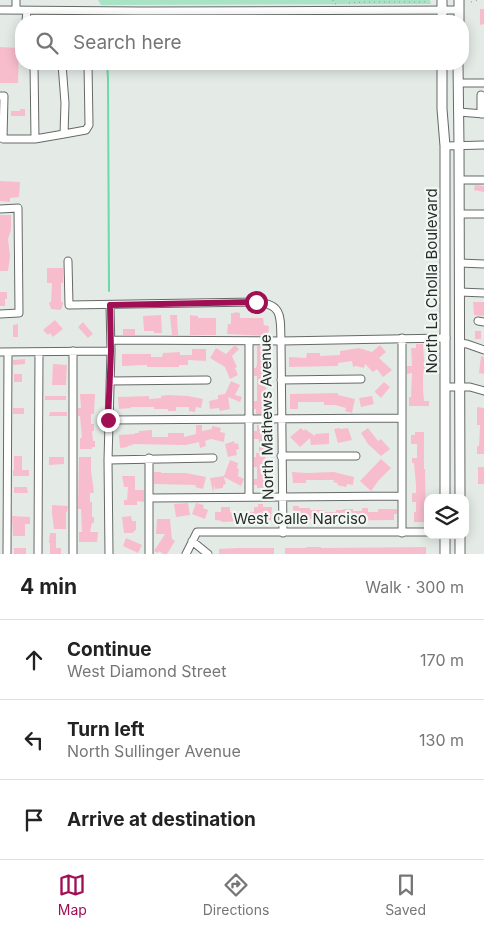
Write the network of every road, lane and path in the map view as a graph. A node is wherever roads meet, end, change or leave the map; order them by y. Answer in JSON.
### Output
{"nodes":[{"id":1,"x":16,"y":0,"type":"edge"},
{"id":2,"x":333,"y":0,"type":"edge"},
{"id":3,"x":428,"y":0,"type":"edge"},
{"id":4,"x":442,"y":0,"type":"edge"},
{"id":5,"x":479,"y":0,"type":"edge"},
{"id":6,"x":471,"y":2,"type":"dead end"},
{"id":7,"x":346,"y":4,"type":"dead end"},
{"id":8,"x":336,"y":5,"type":"dead end"},
{"id":9,"x":459,"y":5,"type":"edge"},
{"id":10,"x":0,"y":10,"type":"edge"},
{"id":11,"x":16,"y":10,"type":"junction"},
{"id":12,"x":26,"y":10,"type":"junction"},
{"id":13,"x":442,"y":10,"type":"junction"},
{"id":14,"x":26,"y":15,"type":"edge"},
{"id":15,"x":442,"y":15,"type":"edge"},
{"id":16,"x":34,"y":70,"type":"edge"},
{"id":17,"x":62,"y":70,"type":"edge"},
{"id":18,"x":88,"y":70,"type":"edge"},
{"id":19,"x":442,"y":70,"type":"edge"},
{"id":20,"x":458,"y":70,"type":"edge"},
{"id":21,"x":459,"y":83,"type":"junction"},
{"id":22,"x":484,"y":84,"type":"edge"},
{"id":23,"x":481,"y":95,"type":"dead end"},
{"id":24,"x":0,"y":96,"type":"edge"},
{"id":25,"x":459,"y":112,"type":"junction"},
{"id":26,"x":482,"y":114,"type":"edge"},
{"id":27,"x":64,"y":134,"type":"junction"},
{"id":28,"x":35,"y":139,"type":"junction"},
{"id":29,"x":484,"y":145,"type":"edge"},
{"id":30,"x":445,"y":146,"type":"junction"},
{"id":31,"x":459,"y":146,"type":"junction"},
{"id":32,"x":460,"y":180,"type":"junction"},
{"id":33,"x":484,"y":180,"type":"edge"},
{"id":34,"x":0,"y":209,"type":"edge"},
{"id":35,"x":460,"y":214,"type":"junction"},
{"id":36,"x":484,"y":214,"type":"edge"},
{"id":37,"x":68,"y":261,"type":"dead end"},
{"id":38,"x":460,"y":263,"type":"junction"},
{"id":39,"x":484,"y":264,"type":"edge"},
{"id":40,"x":460,"y":292,"type":"junction"},
{"id":41,"x":484,"y":293,"type":"edge"},
{"id":42,"x":110,"y":305,"type":"junction"},
{"id":43,"x":0,"y":314,"type":"edge"},
{"id":44,"x":402,"y":338,"type":"junction"},
{"id":45,"x":446,"y":338,"type":"junction"},
{"id":46,"x":110,"y":340,"type":"junction"},
{"id":47,"x":249,"y":341,"type":"junction"},
{"id":48,"x":281,"y":341,"type":"junction"},
{"id":49,"x":459,"y":343,"type":"junction"},
{"id":50,"x":484,"y":350,"type":"edge"},
{"id":51,"x":73,"y":351,"type":"junction"},
{"id":52,"x":111,"y":351,"type":"junction"},
{"id":53,"x":0,"y":352,"type":"edge"},
{"id":54,"x":8,"y":352,"type":"junction"},
{"id":55,"x":40,"y":352,"type":"junction"},
{"id":56,"x":361,"y":379,"type":"dead end"},
{"id":57,"x":207,"y":380,"type":"dead end"},
{"id":58,"x":281,"y":380,"type":"junction"},
{"id":59,"x":110,"y":381,"type":"junction"},
{"id":60,"x":446,"y":387,"type":"junction"},
{"id":61,"x":460,"y":387,"type":"junction"},
{"id":62,"x":484,"y":391,"type":"edge"},
{"id":63,"x":402,"y":418,"type":"junction"},
{"id":64,"x":108,"y":420,"type":"junction"},
{"id":65,"x":249,"y":420,"type":"junction"},
{"id":66,"x":281,"y":420,"type":"junction"},
{"id":67,"x":282,"y":456,"type":"junction"},
{"id":68,"x":356,"y":456,"type":"dead end"},
{"id":69,"x":148,"y":458,"type":"junction"},
{"id":70,"x":213,"y":458,"type":"dead end"},
{"id":71,"x":108,"y":460,"type":"junction"},
{"id":72,"x":446,"y":494,"type":"edge"},
{"id":73,"x":460,"y":494,"type":"edge"},
{"id":74,"x":282,"y":496,"type":"junction"},
{"id":75,"x":402,"y":496,"type":"junction"},
{"id":76,"x":249,"y":497,"type":"junction"},
{"id":77,"x":148,"y":498,"type":"junction"},
{"id":78,"x":424,"y":532,"type":"edge"},
{"id":79,"x":283,"y":533,"type":"junction"},
{"id":80,"x":402,"y":533,"type":"junction"},
{"id":81,"x":445,"y":539,"type":"edge"},
{"id":82,"x":460,"y":539,"type":"edge"},
{"id":83,"x":192,"y":541,"type":"junction"},
{"id":84,"x":7,"y":554,"type":"edge"},
{"id":85,"x":38,"y":554,"type":"edge"},
{"id":86,"x":73,"y":554,"type":"edge"},
{"id":87,"x":109,"y":554,"type":"edge"},
{"id":88,"x":149,"y":554,"type":"edge"},
{"id":89,"x":186,"y":554,"type":"edge"},
{"id":90,"x":208,"y":554,"type":"edge"},
{"id":91,"x":445,"y":554,"type":"edge"},
{"id":92,"x":460,"y":554,"type":"edge"}],
"edges":[{"from":1,"to":11,"type":"street"},
{"from":2,"to":8,"type":"path"},
{"from":3,"to":7,"type":"path"},
{"from":4,"to":13,"type":"main road"},
{"from":5,"to":6,"type":"path"},
{"from":9,"to":13,"type":"street"},
{"from":10,"to":11,"type":"street"},
{"from":11,"to":12,"type":"street"},
{"from":12,"to":13,"type":"street"},
{"from":12,"to":14,"type":"street"},
{"from":13,"to":15,"type":"main road"},
{"from":16,"to":28,"type":"street"},
{"from":17,"to":27,"type":"street"},
{"from":18,"to":27,"type":"street"},
{"from":19,"to":30,"type":"main road","name":"North La Cholla Boulevard"},
{"from":20,"to":21,"type":"main road","name":"North La Cholla Boulevard"},
{"from":21,"to":22,"type":"street"},
{"from":21,"to":25,"type":"main road","name":"North La Cholla Boulevard"},
{"from":23,"to":26,"type":"street"},
{"from":24,"to":28,"type":"street"},
{"from":25,"to":26,"type":"street"},
{"from":25,"to":31,"type":"main road","name":"North La Cholla Boulevard"},
{"from":27,"to":28,"type":"street"},
{"from":29,"to":31,"type":"street"},
{"from":30,"to":31,"type":"street"},
{"from":30,"to":45,"type":"main road","name":"North La Cholla Boulevard"},
{"from":31,"to":32,"type":"main road","name":"North La Cholla Boulevard"},
{"from":32,"to":33,"type":"street"},
{"from":32,"to":35,"type":"main road","name":"North La Cholla Boulevard"},
{"from":34,"to":43,"type":"street"},
{"from":35,"to":36,"type":"street"},
{"from":35,"to":38,"type":"main road","name":"North La Cholla Boulevard"},
{"from":37,"to":42,"type":"street"},
{"from":38,"to":39,"type":"street"},
{"from":38,"to":40,"type":"main road","name":"North La Cholla Boulevard"},
{"from":40,"to":41,"type":"street"},
{"from":40,"to":49,"type":"main road","name":"North La Cholla Boulevard"},
{"from":42,"to":46,"type":"street"},
{"from":42,"to":48,"type":"street","name":"North Mathews Avenue"},
{"from":44,"to":45,"type":"street"},
{"from":44,"to":48,"type":"street"},
{"from":44,"to":63,"type":"street"},
{"from":45,"to":60,"type":"main road","name":"North La Cholla Boulevard"},
{"from":46,"to":47,"type":"street"},
{"from":46,"to":52,"type":"street"},
{"from":47,"to":48,"type":"street"},
{"from":47,"to":65,"type":"street"},
{"from":48,"to":58,"type":"street","name":"North Mathews Avenue"},
{"from":49,"to":50,"type":"street"},
{"from":49,"to":61,"type":"main road","name":"North La Cholla Boulevard"},
{"from":51,"to":52,"type":"street"},
{"from":51,"to":55,"type":"street"},
{"from":51,"to":86,"type":"street"},
{"from":52,"to":59,"type":"street"},
{"from":53,"to":54,"type":"street"},
{"from":54,"to":55,"type":"street"},
{"from":54,"to":84,"type":"street"},
{"from":55,"to":85,"type":"street"},
{"from":56,"to":58,"type":"street"},
{"from":57,"to":59,"type":"street"},
{"from":58,"to":66,"type":"street","name":"North Mathews Avenue"},
{"from":59,"to":64,"type":"street"},
{"from":60,"to":61,"type":"street"},
{"from":60,"to":72,"type":"main road","name":"North La Cholla Boulevard"},
{"from":61,"to":62,"type":"street"},
{"from":61,"to":73,"type":"main road","name":"North La Cholla Boulevard"},
{"from":63,"to":66,"type":"street"},
{"from":63,"to":75,"type":"street"},
{"from":64,"to":65,"type":"street"},
{"from":64,"to":71,"type":"street"},
{"from":65,"to":66,"type":"street"},
{"from":65,"to":76,"type":"street"},
{"from":66,"to":67,"type":"street","name":"North Mathews Avenue"},
{"from":67,"to":68,"type":"street"},
{"from":67,"to":74,"type":"street","name":"North Mathews Avenue"},
{"from":69,"to":70,"type":"street"},
{"from":69,"to":71,"type":"street"},
{"from":69,"to":77,"type":"street"},
{"from":71,"to":87,"type":"street"},
{"from":74,"to":75,"type":"street"},
{"from":74,"to":76,"type":"street"},
{"from":74,"to":79,"type":"street","name":"North Mathews Avenue"},
{"from":75,"to":80,"type":"street"},
{"from":76,"to":77,"type":"street"},
{"from":77,"to":88,"type":"street"},
{"from":78,"to":80,"type":"street","name":"West Calle Narciso"},
{"from":79,"to":80,"type":"street","name":"West Calle Narciso"},
{"from":79,"to":83,"type":"street","name":"West Calle Narciso"},
{"from":81,"to":91,"type":"main road"},
{"from":82,"to":92,"type":"main road"},
{"from":83,"to":89,"type":"street"},
{"from":83,"to":90,"type":"street"}]}
